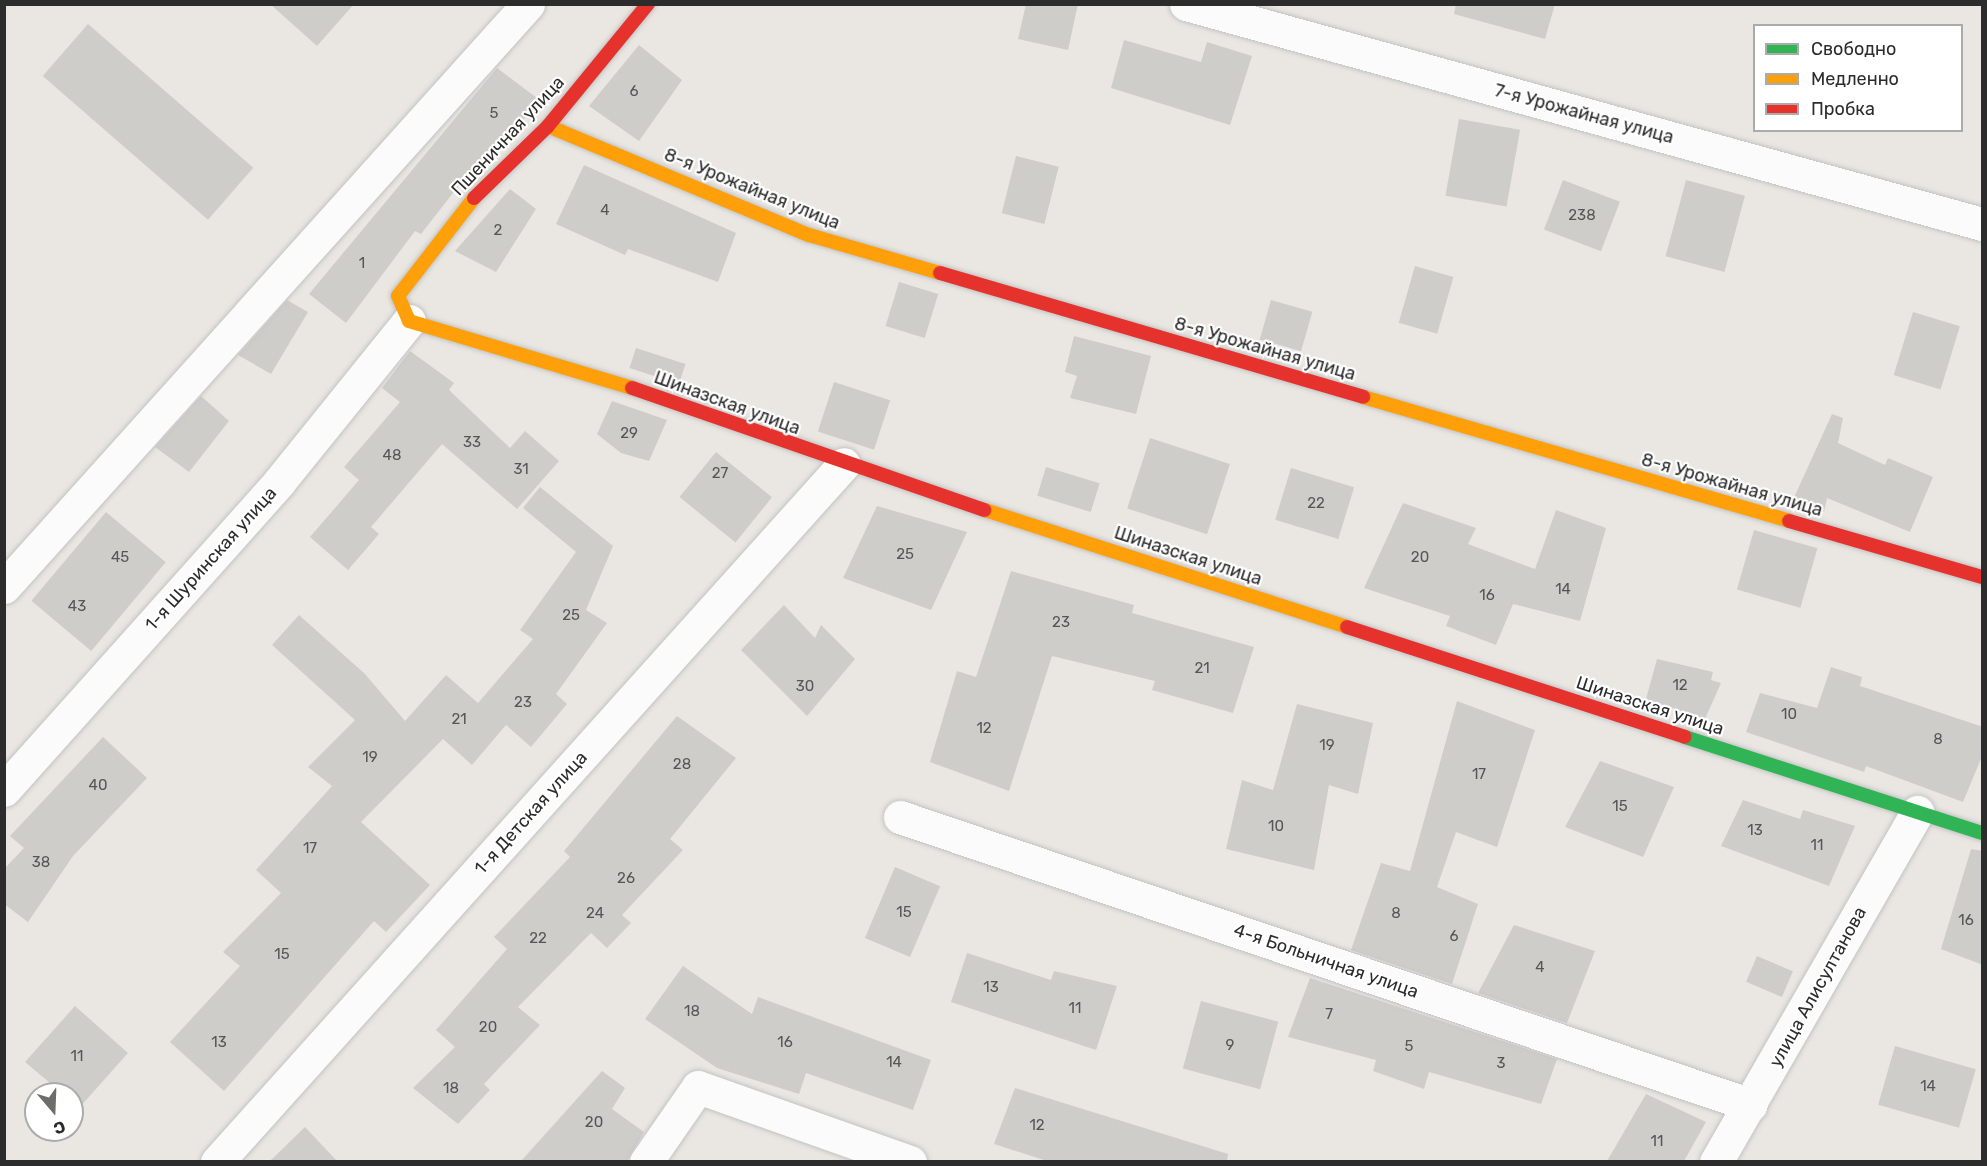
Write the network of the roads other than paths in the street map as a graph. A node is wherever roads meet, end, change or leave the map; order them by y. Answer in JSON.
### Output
{"nodes":[{"id":1,"x":528,"y":4,"type":"edge"},
{"id":2,"x":648,"y":4,"type":"edge"},
{"id":3,"x":1186,"y":4,"type":"edge"},
{"id":4,"x":548,"y":126,"type":"junction"},
{"id":5,"x":1983,"y":224,"type":"edge"},
{"id":6,"x":404,"y":308,"type":"junction"},
{"id":7,"x":844,"y":464,"type":"junction"},
{"id":8,"x":1983,"y":578,"type":"edge"},
{"id":9,"x":4,"y":587,"type":"edge"},
{"id":10,"x":4,"y":790,"type":"edge"},
{"id":11,"x":1917,"y":812,"type":"junction"},
{"id":12,"x":900,"y":817,"type":"dead end"},
{"id":13,"x":1983,"y":833,"type":"edge"},
{"id":14,"x":1751,"y":1106,"type":"junction"},
{"id":15,"x":218,"y":1161,"type":"edge"},
{"id":16,"x":646,"y":1161,"type":"edge"},
{"id":17,"x":910,"y":1161,"type":"edge"},
{"id":18,"x":1716,"y":1161,"type":"edge"}],
"edges":[{"from":1,"to":9,"type":"street"},
{"from":2,"to":4,"type":"street","name":"Пшеничная улица"},
{"from":3,"to":5,"type":"street","name":"7-я Урожайная улица"},
{"from":4,"to":6,"type":"street","name":"Пшеничная улица"},
{"from":4,"to":8,"type":"street","name":"8-я Урожайная улица"},
{"from":6,"to":7,"type":"street","name":"Шиназская улица"},
{"from":6,"to":10,"type":"street","name":"1-я Шуринская улица"},
{"from":7,"to":11,"type":"street","name":"Шиназская улица"},
{"from":7,"to":15,"type":"street","name":"1-я Детская улица"},
{"from":11,"to":13,"type":"street","name":"Шиназская улица"},
{"from":11,"to":14,"type":"street","name":"улица Алисултанова"},
{"from":12,"to":14,"type":"street","name":"4-я Больничная улица"},
{"from":14,"to":18,"type":"street","name":"улица Алисултанова"},
{"from":16,"to":17,"type":"street"}]}
